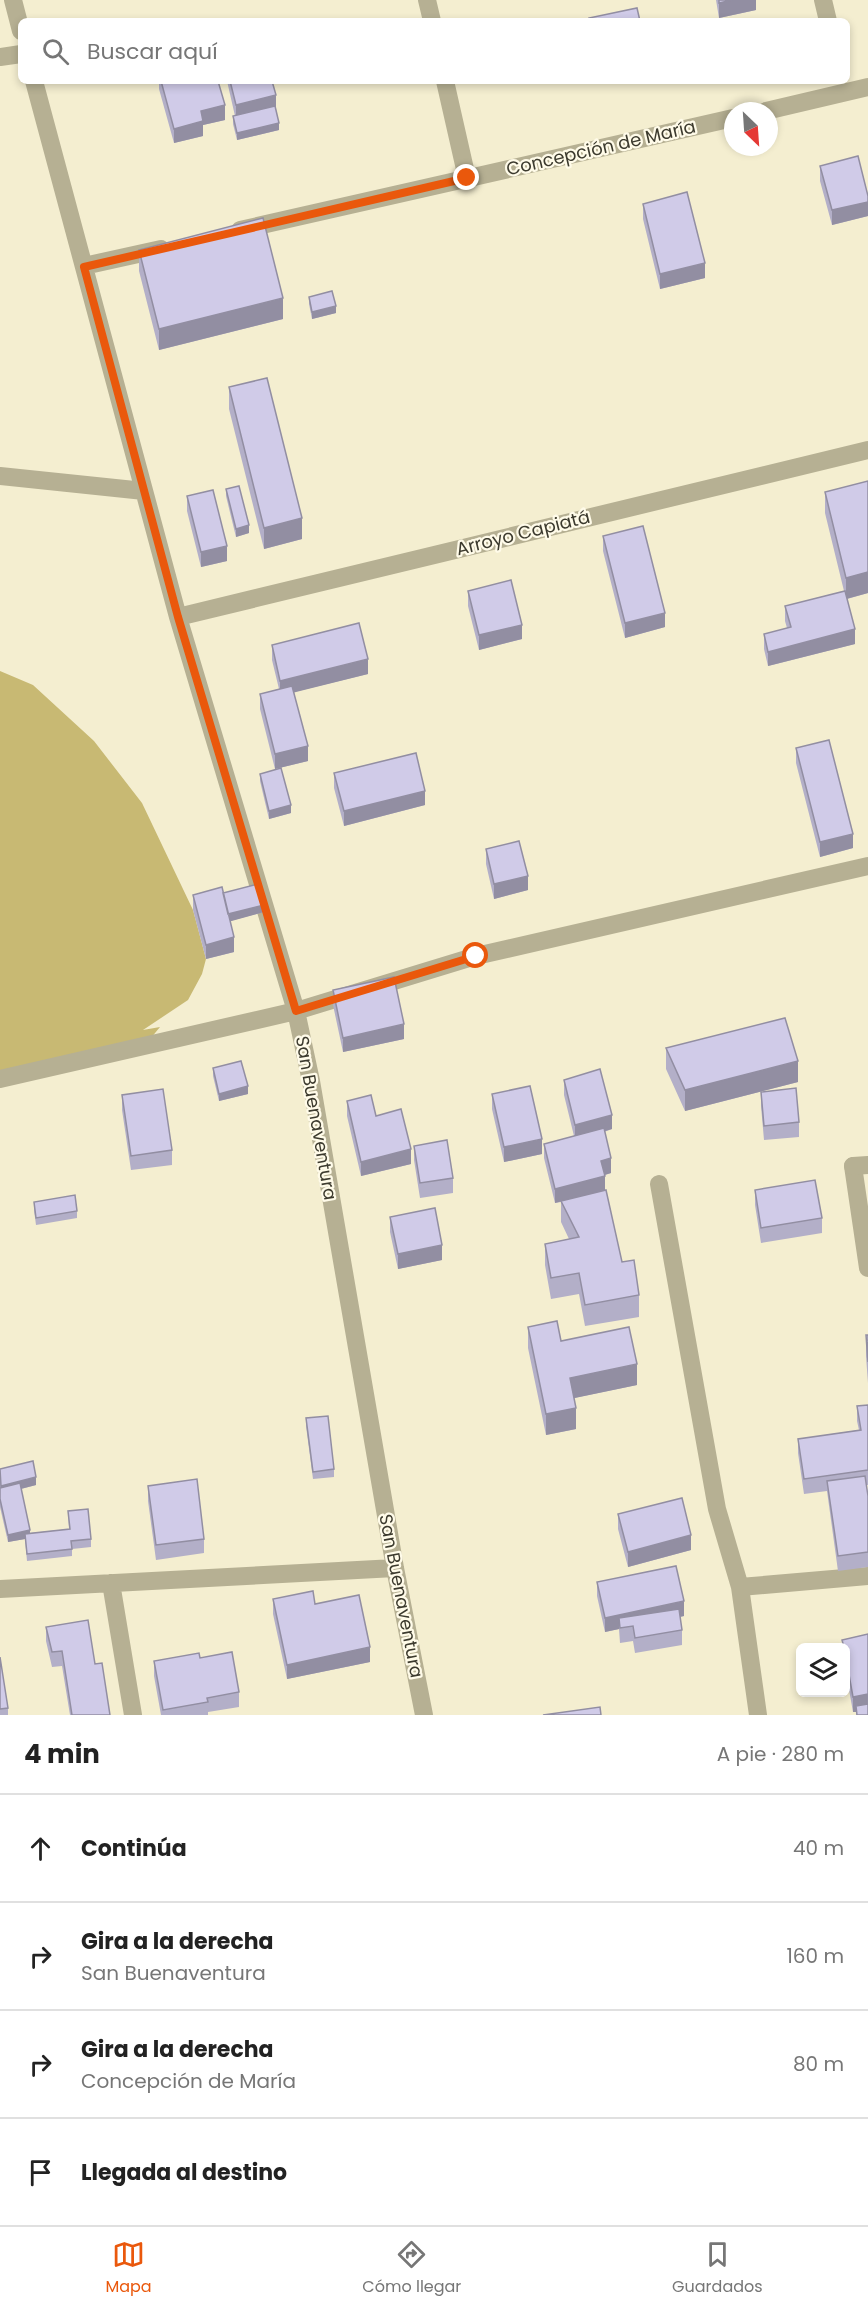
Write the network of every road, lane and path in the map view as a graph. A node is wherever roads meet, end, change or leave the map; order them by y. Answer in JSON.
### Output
{"nodes":[{"id":1,"x":13,"y":0,"type":"edge"},
{"id":2,"x":427,"y":0,"type":"edge"},
{"id":3,"x":823,"y":0,"type":"edge"},
{"id":4,"x":431,"y":18,"type":"edge"},
{"id":5,"x":827,"y":18,"type":"edge"},
{"id":6,"x":18,"y":19,"type":"edge"},
{"id":7,"x":18,"y":54,"type":"edge"},
{"id":8,"x":0,"y":57,"type":"edge"},
{"id":9,"x":35,"y":84,"type":"edge"},
{"id":10,"x":446,"y":84,"type":"edge"},
{"id":11,"x":845,"y":87,"type":"edge"},
{"id":12,"x":868,"y":87,"type":"edge"},
{"id":13,"x":778,"y":107,"type":"edge"},
{"id":14,"x":724,"y":120,"type":"edge"},
{"id":15,"x":467,"y":178,"type":"junction"},
{"id":16,"x":223,"y":234,"type":"edge"},
{"id":17,"x":177,"y":245,"type":"edge"},
{"id":18,"x":84,"y":267,"type":"junction"},
{"id":19,"x":868,"y":450,"type":"edge"},
{"id":20,"x":0,"y":476,"type":"edge"},
{"id":21,"x":144,"y":491,"type":"junction"},
{"id":22,"x":178,"y":617,"type":"junction"},
{"id":23,"x":868,"y":866,"type":"edge"},
{"id":24,"x":296,"y":1011,"type":"junction"},
{"id":25,"x":0,"y":1079,"type":"edge"},
{"id":26,"x":860,"y":1165,"type":"edge"},
{"id":27,"x":659,"y":1184,"type":"dead end"},
{"id":28,"x":868,"y":1268,"type":"edge"},
{"id":29,"x":395,"y":1568,"type":"junction"},
{"id":30,"x":868,"y":1576,"type":"edge"},
{"id":31,"x":111,"y":1583,"type":"junction"},
{"id":32,"x":740,"y":1587,"type":"junction"},
{"id":33,"x":0,"y":1589,"type":"edge"},
{"id":34,"x":133,"y":1715,"type":"edge"},
{"id":35,"x":424,"y":1715,"type":"edge"},
{"id":36,"x":758,"y":1715,"type":"edge"}],
"edges":[{"from":1,"to":6,"type":"street"},
{"from":2,"to":4,"type":"street"},
{"from":3,"to":5,"type":"street"},
{"from":7,"to":8,"type":"street"},
{"from":9,"to":18,"type":"street","name":"San Buenaventura"},
{"from":10,"to":15,"type":"street"},
{"from":11,"to":12,"type":"street"},
{"from":11,"to":13,"type":"street"},
{"from":14,"to":15,"type":"street","name":"Concepción de María"},
{"from":15,"to":16,"type":"street","name":"Concepción de María"},
{"from":17,"to":18,"type":"street"},
{"from":18,"to":21,"type":"street","name":"San Buenaventura"},
{"from":19,"to":22,"type":"street","name":"Arroyo Capiatá"},
{"from":20,"to":21,"type":"street"},
{"from":21,"to":22,"type":"street","name":"San Buenaventura"},
{"from":22,"to":24,"type":"street","name":"San Buenaventura"},
{"from":23,"to":24,"type":"street"},
{"from":24,"to":25,"type":"street"},
{"from":24,"to":29,"type":"street","name":"San Buenaventura"},
{"from":26,"to":28,"type":"street"},
{"from":27,"to":32,"type":"street"},
{"from":29,"to":31,"type":"street"},
{"from":29,"to":35,"type":"street","name":"San Buenaventura"},
{"from":30,"to":32,"type":"street"},
{"from":31,"to":33,"type":"street"},
{"from":31,"to":34,"type":"street"},
{"from":32,"to":36,"type":"street"}]}
